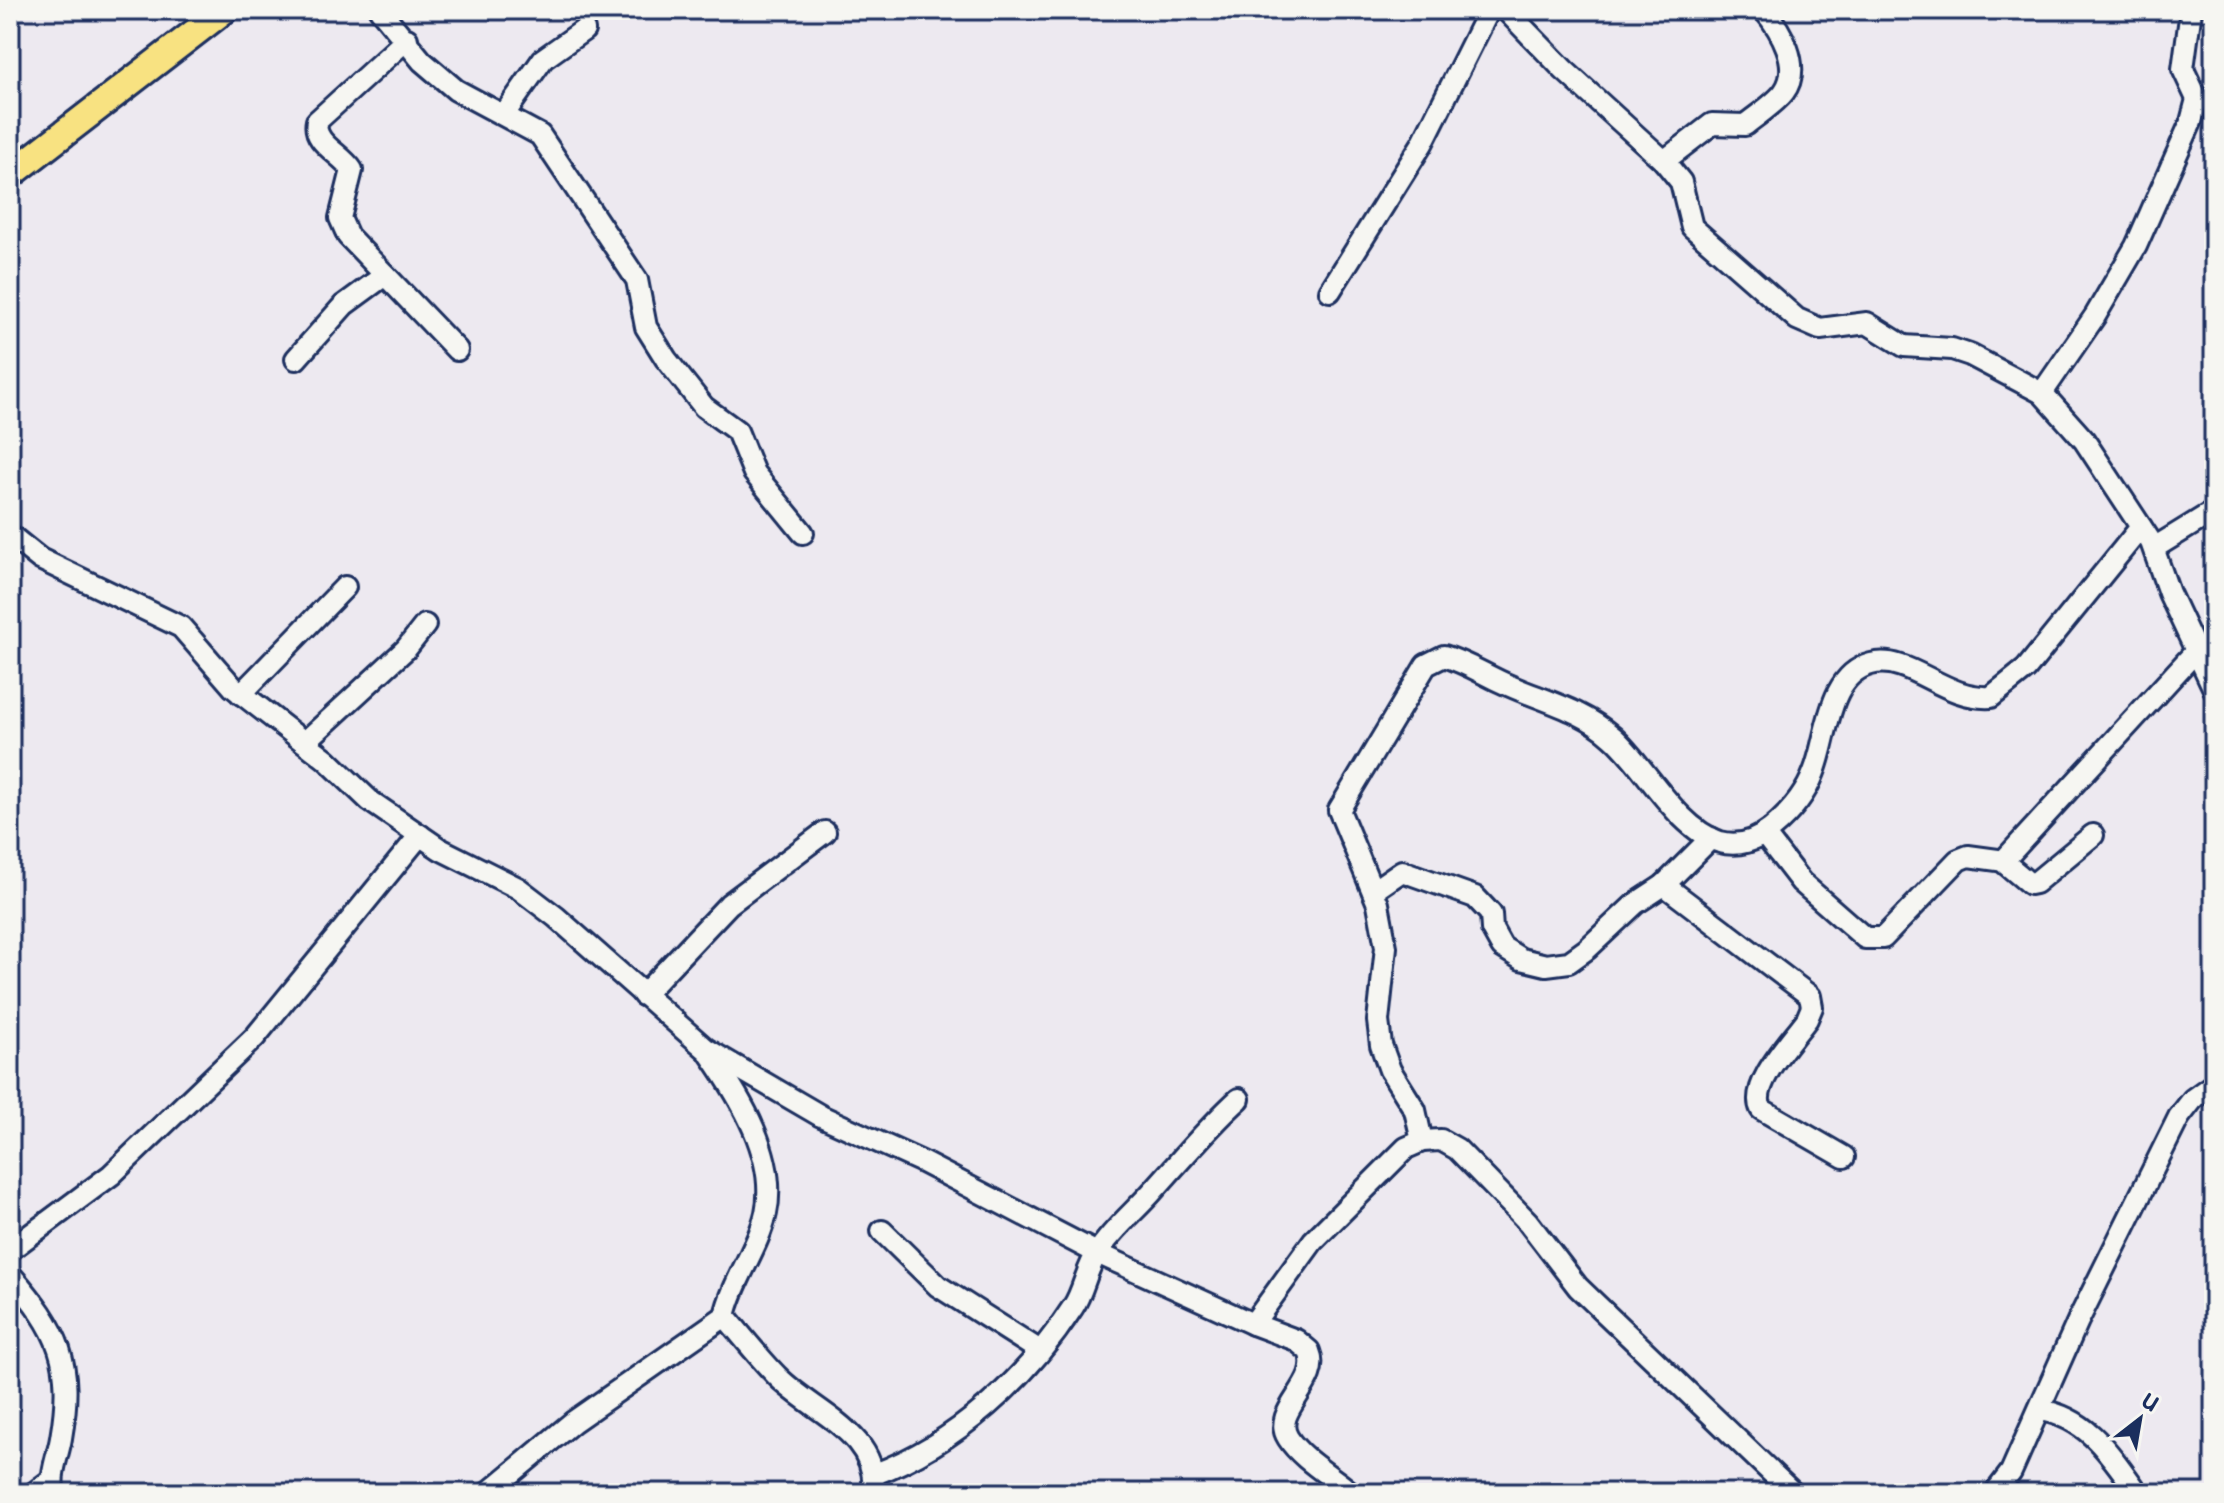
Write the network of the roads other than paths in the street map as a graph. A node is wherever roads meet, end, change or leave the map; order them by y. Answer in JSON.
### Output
{"nodes":[{"id":1,"x":224,"y":10,"type":"edge"},
{"id":2,"x":380,"y":10,"type":"edge"},
{"id":3,"x":1489,"y":10,"type":"edge"},
{"id":4,"x":1506,"y":10,"type":"edge"},
{"id":5,"x":1764,"y":10,"type":"edge"},
{"id":6,"x":2191,"y":10,"type":"edge"},
{"id":7,"x":584,"y":30,"type":"dead end"},
{"id":8,"x":407,"y":39,"type":"junction"},
{"id":9,"x":505,"y":113,"type":"junction"},
{"id":10,"x":1664,"y":161,"type":"junction"},
{"id":11,"x":10,"y":175,"type":"edge"},
{"id":12,"x":385,"y":275,"type":"junction"},
{"id":13,"x":1330,"y":291,"type":"dead end"},
{"id":14,"x":457,"y":350,"type":"dead end"},
{"id":15,"x":296,"y":359,"type":"dead end"},
{"id":16,"x":2042,"y":393,"type":"junction"},
{"id":17,"x":2214,"y":511,"type":"edge"},
{"id":18,"x":2141,"y":527,"type":"junction"},
{"id":19,"x":803,"y":533,"type":"dead end"},
{"id":20,"x":10,"y":535,"type":"edge"},
{"id":21,"x":2154,"y":548,"type":"junction"},
{"id":22,"x":345,"y":587,"type":"dead end"},
{"id":23,"x":425,"y":625,"type":"dead end"},
{"id":24,"x":2197,"y":650,"type":"junction"},
{"id":25,"x":2214,"y":689,"type":"edge"},
{"id":26,"x":241,"y":694,"type":"junction"},
{"id":27,"x":305,"y":742,"type":"junction"},
{"id":28,"x":825,"y":832,"type":"dead end"},
{"id":29,"x":1764,"y":834,"type":"junction"},
{"id":30,"x":420,"y":835,"type":"junction"},
{"id":31,"x":2093,"y":835,"type":"dead end"},
{"id":32,"x":1711,"y":838,"type":"junction"},
{"id":33,"x":2005,"y":861,"type":"junction"},
{"id":34,"x":1664,"y":885,"type":"junction"},
{"id":35,"x":1373,"y":891,"type":"junction"},
{"id":36,"x":643,"y":995,"type":"junction"},
{"id":37,"x":706,"y":1049,"type":"junction"},
{"id":38,"x":2214,"y":1084,"type":"edge"},
{"id":39,"x":1239,"y":1099,"type":"dead end"},
{"id":40,"x":1422,"y":1141,"type":"junction"},
{"id":41,"x":1844,"y":1157,"type":"dead end"},
{"id":42,"x":882,"y":1231,"type":"dead end"},
{"id":43,"x":10,"y":1250,"type":"edge"},
{"id":44,"x":1097,"y":1253,"type":"junction"},
{"id":45,"x":10,"y":1274,"type":"edge"},
{"id":46,"x":725,"y":1316,"type":"junction"},
{"id":47,"x":1253,"y":1324,"type":"junction"},
{"id":48,"x":1040,"y":1351,"type":"junction"},
{"id":49,"x":2040,"y":1410,"type":"junction"},
{"id":50,"x":874,"y":1484,"type":"edge"},
{"id":51,"x":46,"y":1489,"type":"edge"},
{"id":52,"x":488,"y":1493,"type":"edge"},
{"id":53,"x":1351,"y":1493,"type":"edge"},
{"id":54,"x":1793,"y":1493,"type":"edge"},
{"id":55,"x":1995,"y":1493,"type":"edge"},
{"id":56,"x":2138,"y":1493,"type":"edge"}],
"edges":[{"from":1,"to":11,"type":"main road"},
{"from":2,"to":8,"type":"street"},
{"from":3,"to":13,"type":"street"},
{"from":4,"to":10,"type":"street"},
{"from":5,"to":10,"type":"street"},
{"from":6,"to":16,"type":"street"},
{"from":7,"to":9,"type":"street"},
{"from":8,"to":9,"type":"street"},
{"from":8,"to":12,"type":"street"},
{"from":9,"to":19,"type":"street"},
{"from":10,"to":16,"type":"street"},
{"from":12,"to":14,"type":"street"},
{"from":12,"to":15,"type":"street"},
{"from":16,"to":18,"type":"street"},
{"from":17,"to":21,"type":"street"},
{"from":18,"to":21,"type":"street"},
{"from":18,"to":29,"type":"street"},
{"from":20,"to":26,"type":"street"},
{"from":21,"to":24,"type":"street"},
{"from":22,"to":26,"type":"street"},
{"from":23,"to":27,"type":"street"},
{"from":24,"to":25,"type":"street"},
{"from":24,"to":33,"type":"street"},
{"from":26,"to":27,"type":"street"},
{"from":27,"to":30,"type":"street"},
{"from":28,"to":36,"type":"street"},
{"from":29,"to":32,"type":"street"},
{"from":29,"to":33,"type":"street"},
{"from":30,"to":36,"type":"street"},
{"from":30,"to":43,"type":"street"},
{"from":31,"to":33,"type":"street"},
{"from":32,"to":34,"type":"street"},
{"from":32,"to":35,"type":"street"},
{"from":34,"to":35,"type":"street"},
{"from":34,"to":41,"type":"street"},
{"from":35,"to":40,"type":"street"},
{"from":36,"to":37,"type":"street"},
{"from":37,"to":44,"type":"street"},
{"from":37,"to":46,"type":"street"},
{"from":38,"to":49,"type":"street"},
{"from":39,"to":44,"type":"street"},
{"from":40,"to":47,"type":"street"},
{"from":40,"to":54,"type":"street"},
{"from":42,"to":48,"type":"street"},
{"from":44,"to":47,"type":"street"},
{"from":44,"to":48,"type":"street"},
{"from":45,"to":51,"type":"street"},
{"from":46,"to":50,"type":"street"},
{"from":46,"to":52,"type":"street"},
{"from":47,"to":53,"type":"street"},
{"from":48,"to":50,"type":"street"},
{"from":49,"to":55,"type":"street"},
{"from":49,"to":56,"type":"street"}]}
